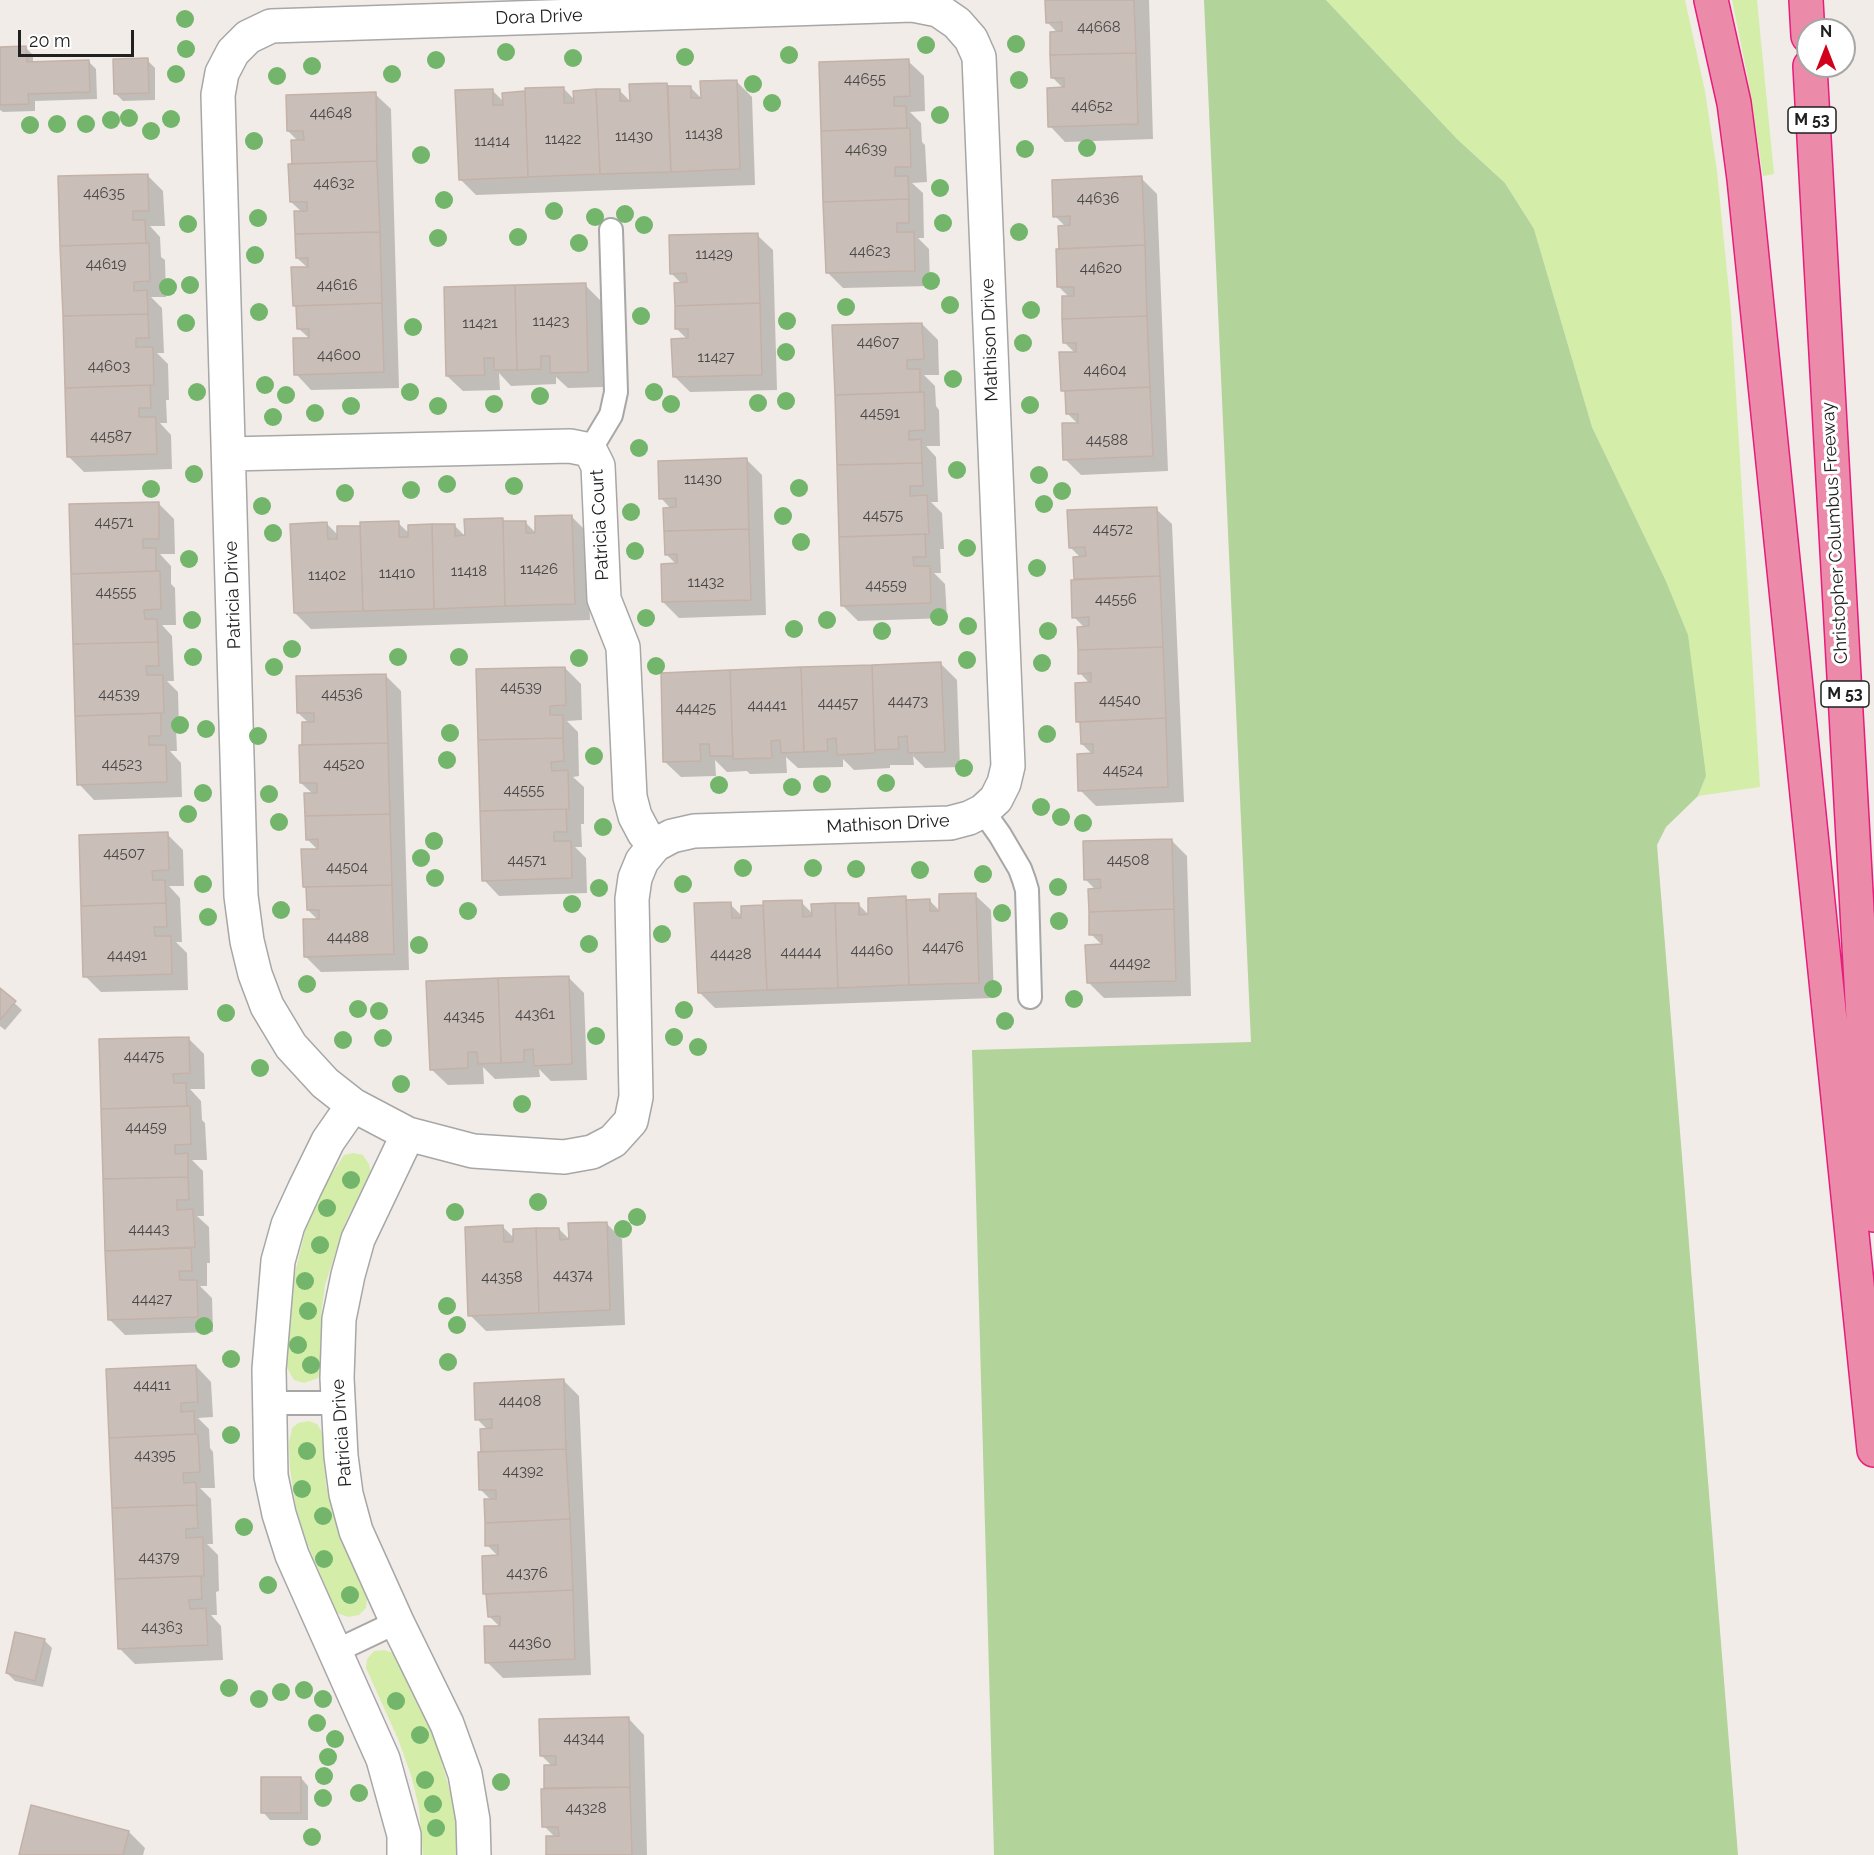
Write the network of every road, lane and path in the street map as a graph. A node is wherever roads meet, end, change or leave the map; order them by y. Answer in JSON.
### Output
{"nodes":[{"id":1,"x":1711,"y":0,"type":"edge"},
{"id":2,"x":1806,"y":0,"type":"edge"},
{"id":3,"x":1807,"y":18,"type":"edge"},
{"id":4,"x":957,"y":23,"type":"joint"},
{"id":5,"x":233,"y":52,"type":"joint"},
{"id":6,"x":1811,"y":78,"type":"edge"},
{"id":7,"x":611,"y":230,"type":"dead end"},
{"id":8,"x":590,"y":450,"type":"junction"},
{"id":9,"x":229,"y":454,"type":"junction"},
{"id":10,"x":983,"y":811,"type":"junction"},
{"id":11,"x":655,"y":845,"type":"junction"},
{"id":12,"x":1030,"y":998,"type":"dead end"},
{"id":13,"x":353,"y":1105,"type":"junction"},
{"id":14,"x":408,"y":1134,"type":"junction"},
{"id":15,"x":1874,"y":1215,"type":"edge"},
{"id":16,"x":270,"y":1403,"type":"junction"},
{"id":17,"x":338,"y":1403,"type":"junction"},
{"id":18,"x":1874,"y":1450,"type":"edge"},
{"id":19,"x":397,"y":1622,"type":"junction"},
{"id":20,"x":336,"y":1651,"type":"junction"},
{"id":21,"x":404,"y":1855,"type":"edge"},
{"id":22,"x":474,"y":1855,"type":"edge"}],
"edges":[{"from":1,"to":18,"type":"highway"},
{"from":2,"to":3,"type":"highway"},
{"from":4,"to":5,"type":"street","name":"Dora Drive"},
{"from":4,"to":10,"type":"street","name":"Mathison Drive"},
{"from":5,"to":9,"type":"street","name":"Patricia Drive"},
{"from":6,"to":15,"type":"highway","name":"Christopher Columbus Freeway","number":"M 53"},
{"from":7,"to":8,"type":"lane"},
{"from":8,"to":9,"type":"street","name":"Patricia Court"},
{"from":8,"to":11,"type":"street","name":"Patricia Court"},
{"from":9,"to":13,"type":"street","name":"Patricia Drive"},
{"from":10,"to":11,"type":"street","name":"Mathison Drive"},
{"from":10,"to":12,"type":"lane"},
{"from":11,"to":14,"type":"street"},
{"from":13,"to":14,"type":"street","name":"Patricia Drive"},
{"from":13,"to":16,"type":"street"},
{"from":14,"to":17,"type":"street","name":"Patricia Drive"},
{"from":16,"to":17,"type":"lane"},
{"from":16,"to":20,"type":"street"},
{"from":17,"to":19,"type":"street","name":"Patricia Drive"},
{"from":19,"to":20,"type":"lane"},
{"from":19,"to":22,"type":"street","name":"Patricia Drive"},
{"from":20,"to":21,"type":"street"}]}
